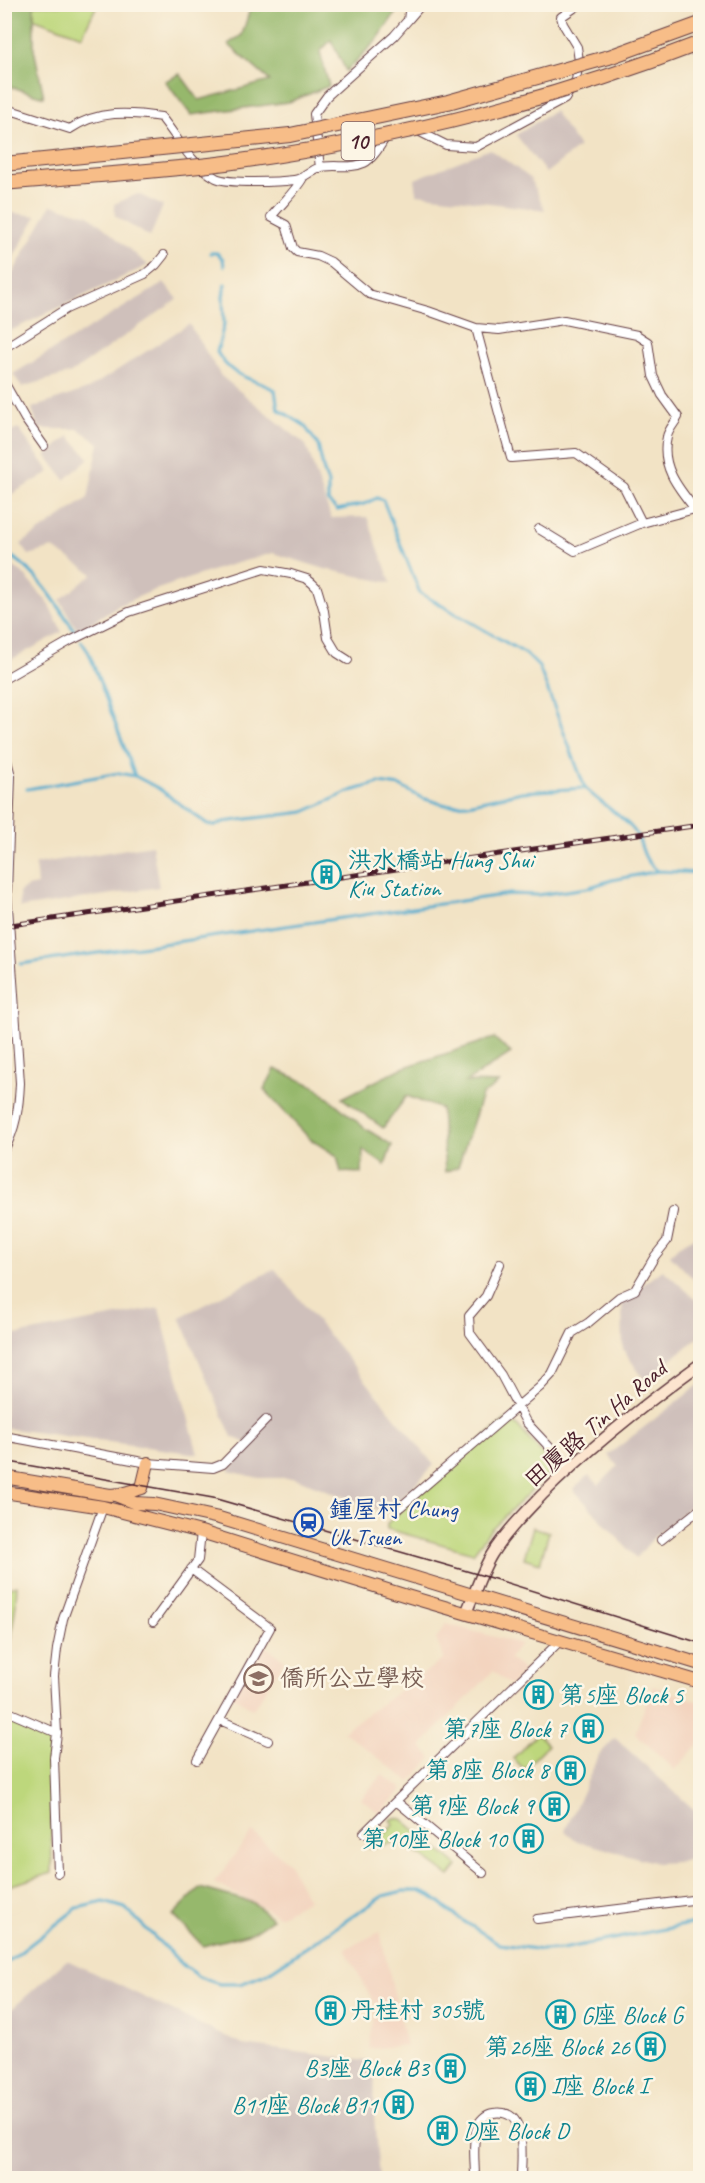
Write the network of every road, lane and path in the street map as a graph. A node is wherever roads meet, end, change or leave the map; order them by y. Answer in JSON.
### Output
{"nodes":[{"id":1,"x":410,"y":4,"type":"edge"},
{"id":2,"x":422,"y":4,"type":"edge"},
{"id":3,"x":580,"y":4,"type":"edge"},
{"id":4,"x":408,"y":20,"type":"junction"},
{"id":5,"x":700,"y":24,"type":"edge"},
{"id":6,"x":700,"y":43,"type":"edge"},
{"id":7,"x":4,"y":108,"type":"edge"},
{"id":8,"x":4,"y":164,"type":"edge"},
{"id":9,"x":320,"y":168,"type":"junction"},
{"id":10,"x":304,"y":176,"type":"junction"},
{"id":11,"x":4,"y":183,"type":"edge"},
{"id":12,"x":164,"y":255,"type":"dead end"},
{"id":13,"x":476,"y":328,"type":"junction"},
{"id":14,"x":4,"y":348,"type":"edge"},
{"id":15,"x":4,"y":382,"type":"edge"},
{"id":16,"x":44,"y":446,"type":"dead end"},
{"id":17,"x":642,"y":523,"type":"junction"},
{"id":18,"x":539,"y":529,"type":"dead end"},
{"id":19,"x":348,"y":660,"type":"dead end"},
{"id":20,"x":4,"y":679,"type":"edge"},
{"id":21,"x":4,"y":749,"type":"edge"},
{"id":22,"x":4,"y":1150,"type":"edge"},
{"id":23,"x":674,"y":1211,"type":"dead end"},
{"id":24,"x":500,"y":1264,"type":"dead end"},
{"id":25,"x":700,"y":1364,"type":"edge"},
{"id":26,"x":519,"y":1405,"type":"junction"},
{"id":27,"x":266,"y":1420,"type":"dead end"},
{"id":28,"x":4,"y":1436,"type":"edge"},
{"id":29,"x":148,"y":1463,"type":"junction"},
{"id":30,"x":569,"y":1468,"type":"junction"},
{"id":31,"x":4,"y":1477,"type":"edge"},
{"id":32,"x":142,"y":1488,"type":"junction"},
{"id":33,"x":4,"y":1492,"type":"edge"},
{"id":34,"x":115,"y":1495,"type":"junction"},
{"id":35,"x":154,"y":1504,"type":"junction"},
{"id":36,"x":103,"y":1507,"type":"junction"},
{"id":37,"x":398,"y":1509,"type":"dead end"},
{"id":38,"x":700,"y":1509,"type":"edge"},
{"id":39,"x":202,"y":1514,"type":"junction"},
{"id":40,"x":201,"y":1532,"type":"junction"},
{"id":41,"x":661,"y":1540,"type":"dead end"},
{"id":42,"x":191,"y":1569,"type":"junction"},
{"id":43,"x":474,"y":1595,"type":"junction"},
{"id":44,"x":466,"y":1613,"type":"junction"},
{"id":45,"x":153,"y":1622,"type":"dead end"},
{"id":46,"x":560,"y":1641,"type":"junction"},
{"id":47,"x":700,"y":1664,"type":"edge"},
{"id":48,"x":700,"y":1682,"type":"edge"},
{"id":49,"x":4,"y":1710,"type":"edge"},
{"id":50,"x":219,"y":1720,"type":"junction"},
{"id":51,"x":57,"y":1732,"type":"junction"},
{"id":52,"x":268,"y":1741,"type":"dead end"},
{"id":53,"x":197,"y":1760,"type":"dead end"},
{"id":54,"x":396,"y":1801,"type":"junction"},
{"id":55,"x":364,"y":1833,"type":"dead end"},
{"id":56,"x":58,"y":1873,"type":"dead end"},
{"id":57,"x":483,"y":1873,"type":"dead end"},
{"id":58,"x":700,"y":1899,"type":"edge"},
{"id":59,"x":537,"y":1920,"type":"dead end"},
{"id":60,"x":475,"y":2178,"type":"edge"},
{"id":61,"x":521,"y":2178,"type":"edge"}],
"edges":[{"from":1,"to":4,"type":"street"},
{"from":2,"to":4,"type":"street"},
{"from":3,"to":9,"type":"street"},
{"from":4,"to":9,"type":"street"},
{"from":5,"to":8,"type":"highway","number":"10","bridge":true},
{"from":6,"to":11,"type":"highway","number":"10","bridge":true},
{"from":7,"to":10,"type":"street"},
{"from":9,"to":10,"type":"street"},
{"from":10,"to":13,"type":"street"},
{"from":12,"to":14,"type":"street"},
{"from":13,"to":17,"type":"street"},
{"from":13,"to":17,"type":"street"},
{"from":15,"to":16,"type":"street"},
{"from":17,"to":18,"type":"street"},
{"from":19,"to":20,"type":"street"},
{"from":21,"to":22,"type":"street"},
{"from":23,"to":26,"type":"street"},
{"from":24,"to":26,"type":"street"},
{"from":25,"to":30,"type":"street","name":"田廈路 Tin Ha Road"},
{"from":26,"to":30,"type":"street"},
{"from":26,"to":37,"type":"street"},
{"from":27,"to":29,"type":"street"},
{"from":28,"to":29,"type":"street"},
{"from":29,"to":32,"type":"main road"},
{"from":30,"to":43,"type":"street","name":"田廈路 Tin Ha Road"},
{"from":31,"to":34,"type":"main road"},
{"from":32,"to":34,"type":"main road"},
{"from":32,"to":35,"type":"main road"},
{"from":33,"to":36,"type":"main road"},
{"from":34,"to":35,"type":"main road"},
{"from":35,"to":39,"type":"main road"},
{"from":36,"to":40,"type":"main road"},
{"from":36,"to":51,"type":"street"},
{"from":38,"to":41,"type":"street"},
{"from":39,"to":40,"type":"main road"},
{"from":39,"to":43,"type":"main road"},
{"from":40,"to":42,"type":"street"},
{"from":40,"to":44,"type":"main road"},
{"from":42,"to":45,"type":"street"},
{"from":42,"to":50,"type":"street"},
{"from":43,"to":44,"type":"street","name":"田廈路 Tin Ha Road"},
{"from":43,"to":47,"type":"main road"},
{"from":44,"to":46,"type":"main road"},
{"from":46,"to":48,"type":"main road"},
{"from":46,"to":54,"type":"street"},
{"from":49,"to":51,"type":"street"},
{"from":50,"to":52,"type":"street"},
{"from":50,"to":53,"type":"street"},
{"from":51,"to":56,"type":"street"},
{"from":54,"to":55,"type":"street"},
{"from":54,"to":57,"type":"street"},
{"from":58,"to":59,"type":"street"},
{"from":60,"to":61,"type":"street"}]}
